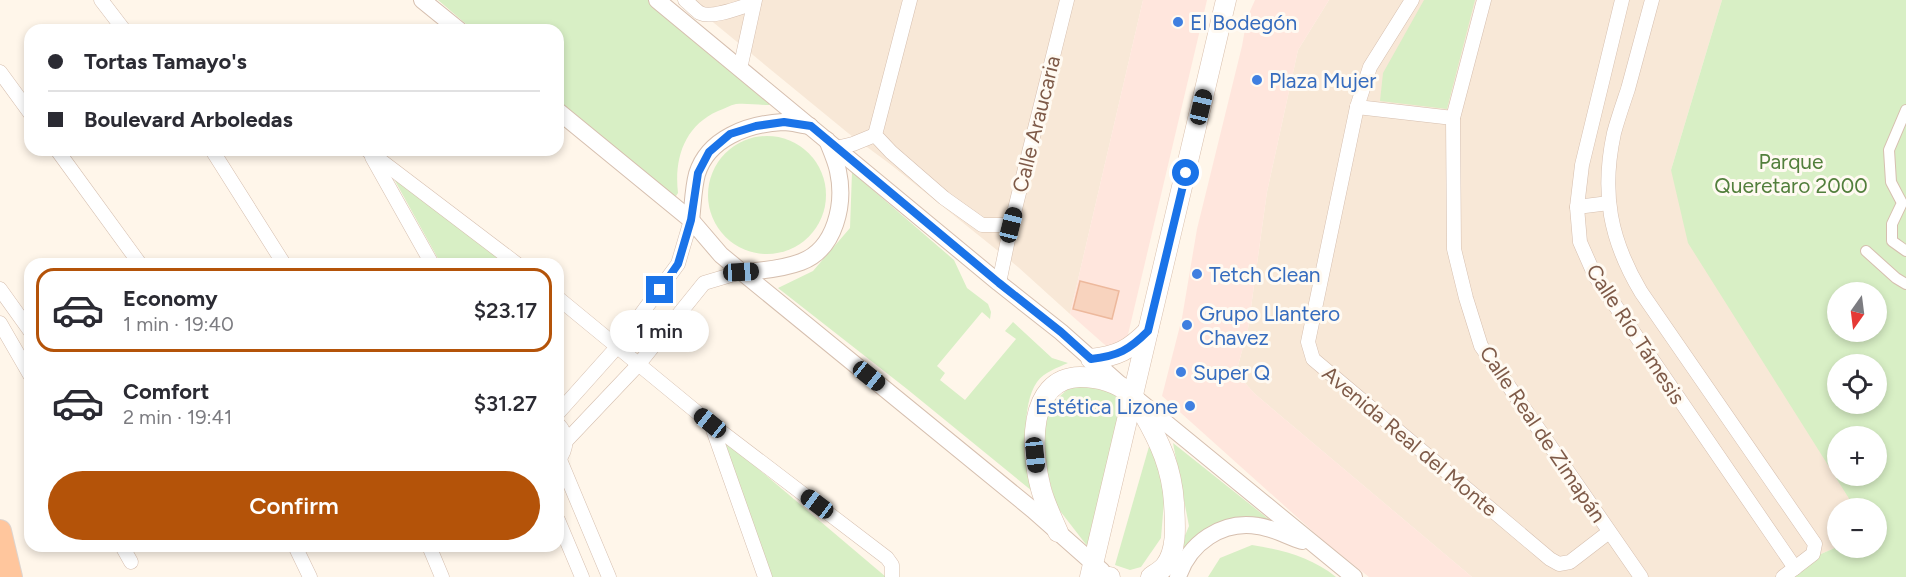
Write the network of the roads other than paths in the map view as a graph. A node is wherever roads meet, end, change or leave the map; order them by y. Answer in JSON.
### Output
{"nodes":[{"id":1,"x":101,"y":0,"type":"edge"},
{"id":2,"x":422,"y":0,"type":"edge"},
{"id":3,"x":657,"y":0,"type":"edge"},
{"id":4,"x":685,"y":0,"type":"edge"},
{"id":5,"x":910,"y":0,"type":"edge"},
{"id":6,"x":1067,"y":0,"type":"edge"},
{"id":7,"x":1233,"y":0,"type":"edge"},
{"id":8,"x":1412,"y":0,"type":"edge"},
{"id":9,"x":1484,"y":0,"type":"edge"},
{"id":10,"x":1622,"y":0,"type":"edge"},
{"id":11,"x":1652,"y":0,"type":"edge"},
{"id":12,"x":754,"y":2,"type":"edge"},
{"id":13,"x":1224,"y":10,"type":"edge"},
{"id":14,"x":119,"y":24,"type":"edge"},
{"id":15,"x":452,"y":24,"type":"edge"},
{"id":16,"x":740,"y":69,"type":"junction"},
{"id":17,"x":0,"y":72,"type":"edge"},
{"id":18,"x":24,"y":105,"type":"edge"},
{"id":19,"x":1357,"y":107,"type":"junction"},
{"id":20,"x":1906,"y":111,"type":"edge"},
{"id":21,"x":564,"y":116,"type":"edge"},
{"id":22,"x":1453,"y":118,"type":"junction"},
{"id":23,"x":811,"y":126,"type":"junction"},
{"id":24,"x":875,"y":135,"type":"junction"},
{"id":25,"x":831,"y":143,"type":"junction"},
{"id":26,"x":61,"y":156,"type":"edge"},
{"id":27,"x":216,"y":156,"type":"edge"},
{"id":28,"x":371,"y":156,"type":"edge"},
{"id":29,"x":375,"y":156,"type":"edge"},
{"id":30,"x":1609,"y":203,"type":"junction"},
{"id":31,"x":1577,"y":207,"type":"junction"},
{"id":32,"x":691,"y":220,"type":"junction"},
{"id":33,"x":1011,"y":225,"type":"junction"},
{"id":34,"x":1866,"y":250,"type":"dead end"},
{"id":35,"x":1906,"y":251,"type":"edge"},
{"id":36,"x":136,"y":258,"type":"edge"},
{"id":37,"x":280,"y":258,"type":"edge"},
{"id":38,"x":429,"y":258,"type":"edge"},
{"id":39,"x":507,"y":258,"type":"edge"},
{"id":40,"x":741,"y":272,"type":"junction"},
{"id":41,"x":999,"y":283,"type":"junction"},
{"id":42,"x":1906,"y":284,"type":"edge"},
{"id":43,"x":0,"y":289,"type":"edge"},
{"id":44,"x":564,"y":303,"type":"edge"},
{"id":45,"x":0,"y":323,"type":"edge"},
{"id":46,"x":24,"y":323,"type":"edge"},
{"id":47,"x":1148,"y":331,"type":"junction"},
{"id":48,"x":618,"y":347,"type":"junction"},
{"id":49,"x":1091,"y":359,"type":"junction"},
{"id":50,"x":24,"y":365,"type":"edge"},
{"id":51,"x":638,"y":365,"type":"junction"},
{"id":52,"x":1133,"y":396,"type":"junction"},
{"id":53,"x":564,"y":406,"type":"edge"},
{"id":54,"x":710,"y":423,"type":"junction"},
{"id":55,"x":564,"y":434,"type":"edge"},
{"id":56,"x":566,"y":441,"type":"junction"},
{"id":57,"x":564,"y":452,"type":"edge"},
{"id":58,"x":564,"y":472,"type":"edge"},
{"id":59,"x":0,"y":531,"type":"edge"},
{"id":60,"x":1058,"y":532,"type":"junction"},
{"id":61,"x":1609,"y":532,"type":"junction"},
{"id":62,"x":564,"y":534,"type":"edge"},
{"id":63,"x":1319,"y":548,"type":"junction"},
{"id":64,"x":125,"y":552,"type":"edge"},
{"id":65,"x":298,"y":552,"type":"edge"},
{"id":66,"x":432,"y":552,"type":"edge"},
{"id":67,"x":131,"y":562,"type":"dead end"},
{"id":68,"x":1795,"y":568,"type":"junction"},
{"id":69,"x":1092,"y":570,"type":"edge"},
{"id":70,"x":11,"y":577,"type":"edge"},
{"id":71,"x":310,"y":577,"type":"edge"},
{"id":72,"x":442,"y":577,"type":"edge"},
{"id":73,"x":582,"y":577,"type":"edge"},
{"id":74,"x":609,"y":577,"type":"edge"},
{"id":75,"x":765,"y":577,"type":"edge"},
{"id":76,"x":892,"y":577,"type":"edge"},
{"id":77,"x":1109,"y":577,"type":"edge"},
{"id":78,"x":1151,"y":577,"type":"edge"},
{"id":79,"x":1178,"y":577,"type":"edge"},
{"id":80,"x":1354,"y":577,"type":"edge"},
{"id":81,"x":1641,"y":577,"type":"edge"},
{"id":82,"x":1783,"y":577,"type":"edge"}],
"edges":[{"from":1,"to":14,"type":"street"},
{"from":2,"to":15,"type":"street"},
{"from":3,"to":16,"type":"street"},
{"from":4,"to":12,"type":"street"},
{"from":5,"to":24,"type":"street"},
{"from":6,"to":33,"type":"street","name":"Calle Araucaria"},
{"from":7,"to":13,"type":"main road"},
{"from":8,"to":19,"type":"street","name":"Avenida Real del Monte"},
{"from":9,"to":22,"type":"street","name":"Calle Real de Zimapán"},
{"from":10,"to":31,"type":"street","name":"Calle Río Támesis"},
{"from":11,"to":30,"type":"street","name":"Calle Río Támesis"},
{"from":12,"to":16,"type":"street"},
{"from":13,"to":47,"type":"main road"},
{"from":16,"to":23,"type":"street"},
{"from":17,"to":18,"type":"street"},
{"from":19,"to":22,"type":"street"},
{"from":19,"to":61,"type":"street","name":"Avenida Real del Monte"},
{"from":20,"to":35,"type":"street"},
{"from":21,"to":32,"type":"street"},
{"from":22,"to":61,"type":"street","name":"Calle Real de Zimapán"},
{"from":23,"to":25,"type":"street"},
{"from":23,"to":32,"type":"street"},
{"from":24,"to":25,"type":"street"},
{"from":24,"to":33,"type":"street"},
{"from":25,"to":40,"type":"street"},
{"from":25,"to":41,"type":"street"},
{"from":26,"to":36,"type":"street"},
{"from":27,"to":37,"type":"street"},
{"from":28,"to":38,"type":"street"},
{"from":29,"to":39,"type":"street"},
{"from":30,"to":31,"type":"street"},
{"from":30,"to":68,"type":"street","name":"Calle Río Támesis"},
{"from":31,"to":68,"type":"street","name":"Calle Río Támesis"},
{"from":32,"to":40,"type":"street"},
{"from":32,"to":48,"type":"street"},
{"from":33,"to":41,"type":"street","name":"Calle Araucaria"},
{"from":34,"to":42,"type":"street"},
{"from":40,"to":51,"type":"street"},
{"from":40,"to":60,"type":"street"},
{"from":41,"to":49,"type":"street"},
{"from":43,"to":46,"type":"street"},
{"from":44,"to":48,"type":"street"},
{"from":45,"to":50,"type":"street"},
{"from":47,"to":49,"type":"main road"},
{"from":47,"to":52,"type":"main road"},
{"from":48,"to":51,"type":"street"},
{"from":48,"to":53,"type":"street"},
{"from":49,"to":52,"type":"street"},
{"from":51,"to":54,"type":"street"},
{"from":51,"to":56,"type":"street"},
{"from":52,"to":60,"type":"main road"},
{"from":52,"to":63,"type":"street"},
{"from":52,"to":69,"type":"main road"},
{"from":52,"to":78,"type":"main road"},
{"from":54,"to":75,"type":"street"},
{"from":54,"to":76,"type":"street"},
{"from":55,"to":56,"type":"street"},
{"from":56,"to":57,"type":"street"},
{"from":58,"to":74,"type":"street"},
{"from":59,"to":70,"type":"highway"},
{"from":60,"to":69,"type":"street"},
{"from":61,"to":81,"type":"street","name":"Calle Real de Zimapán"},
{"from":62,"to":73,"type":"street"},
{"from":63,"to":79,"type":"street"},
{"from":63,"to":80,"type":"street"},
{"from":64,"to":67,"type":"street"},
{"from":65,"to":71,"type":"street"},
{"from":66,"to":72,"type":"street"},
{"from":68,"to":82,"type":"street"},
{"from":69,"to":77,"type":"street"}]}
